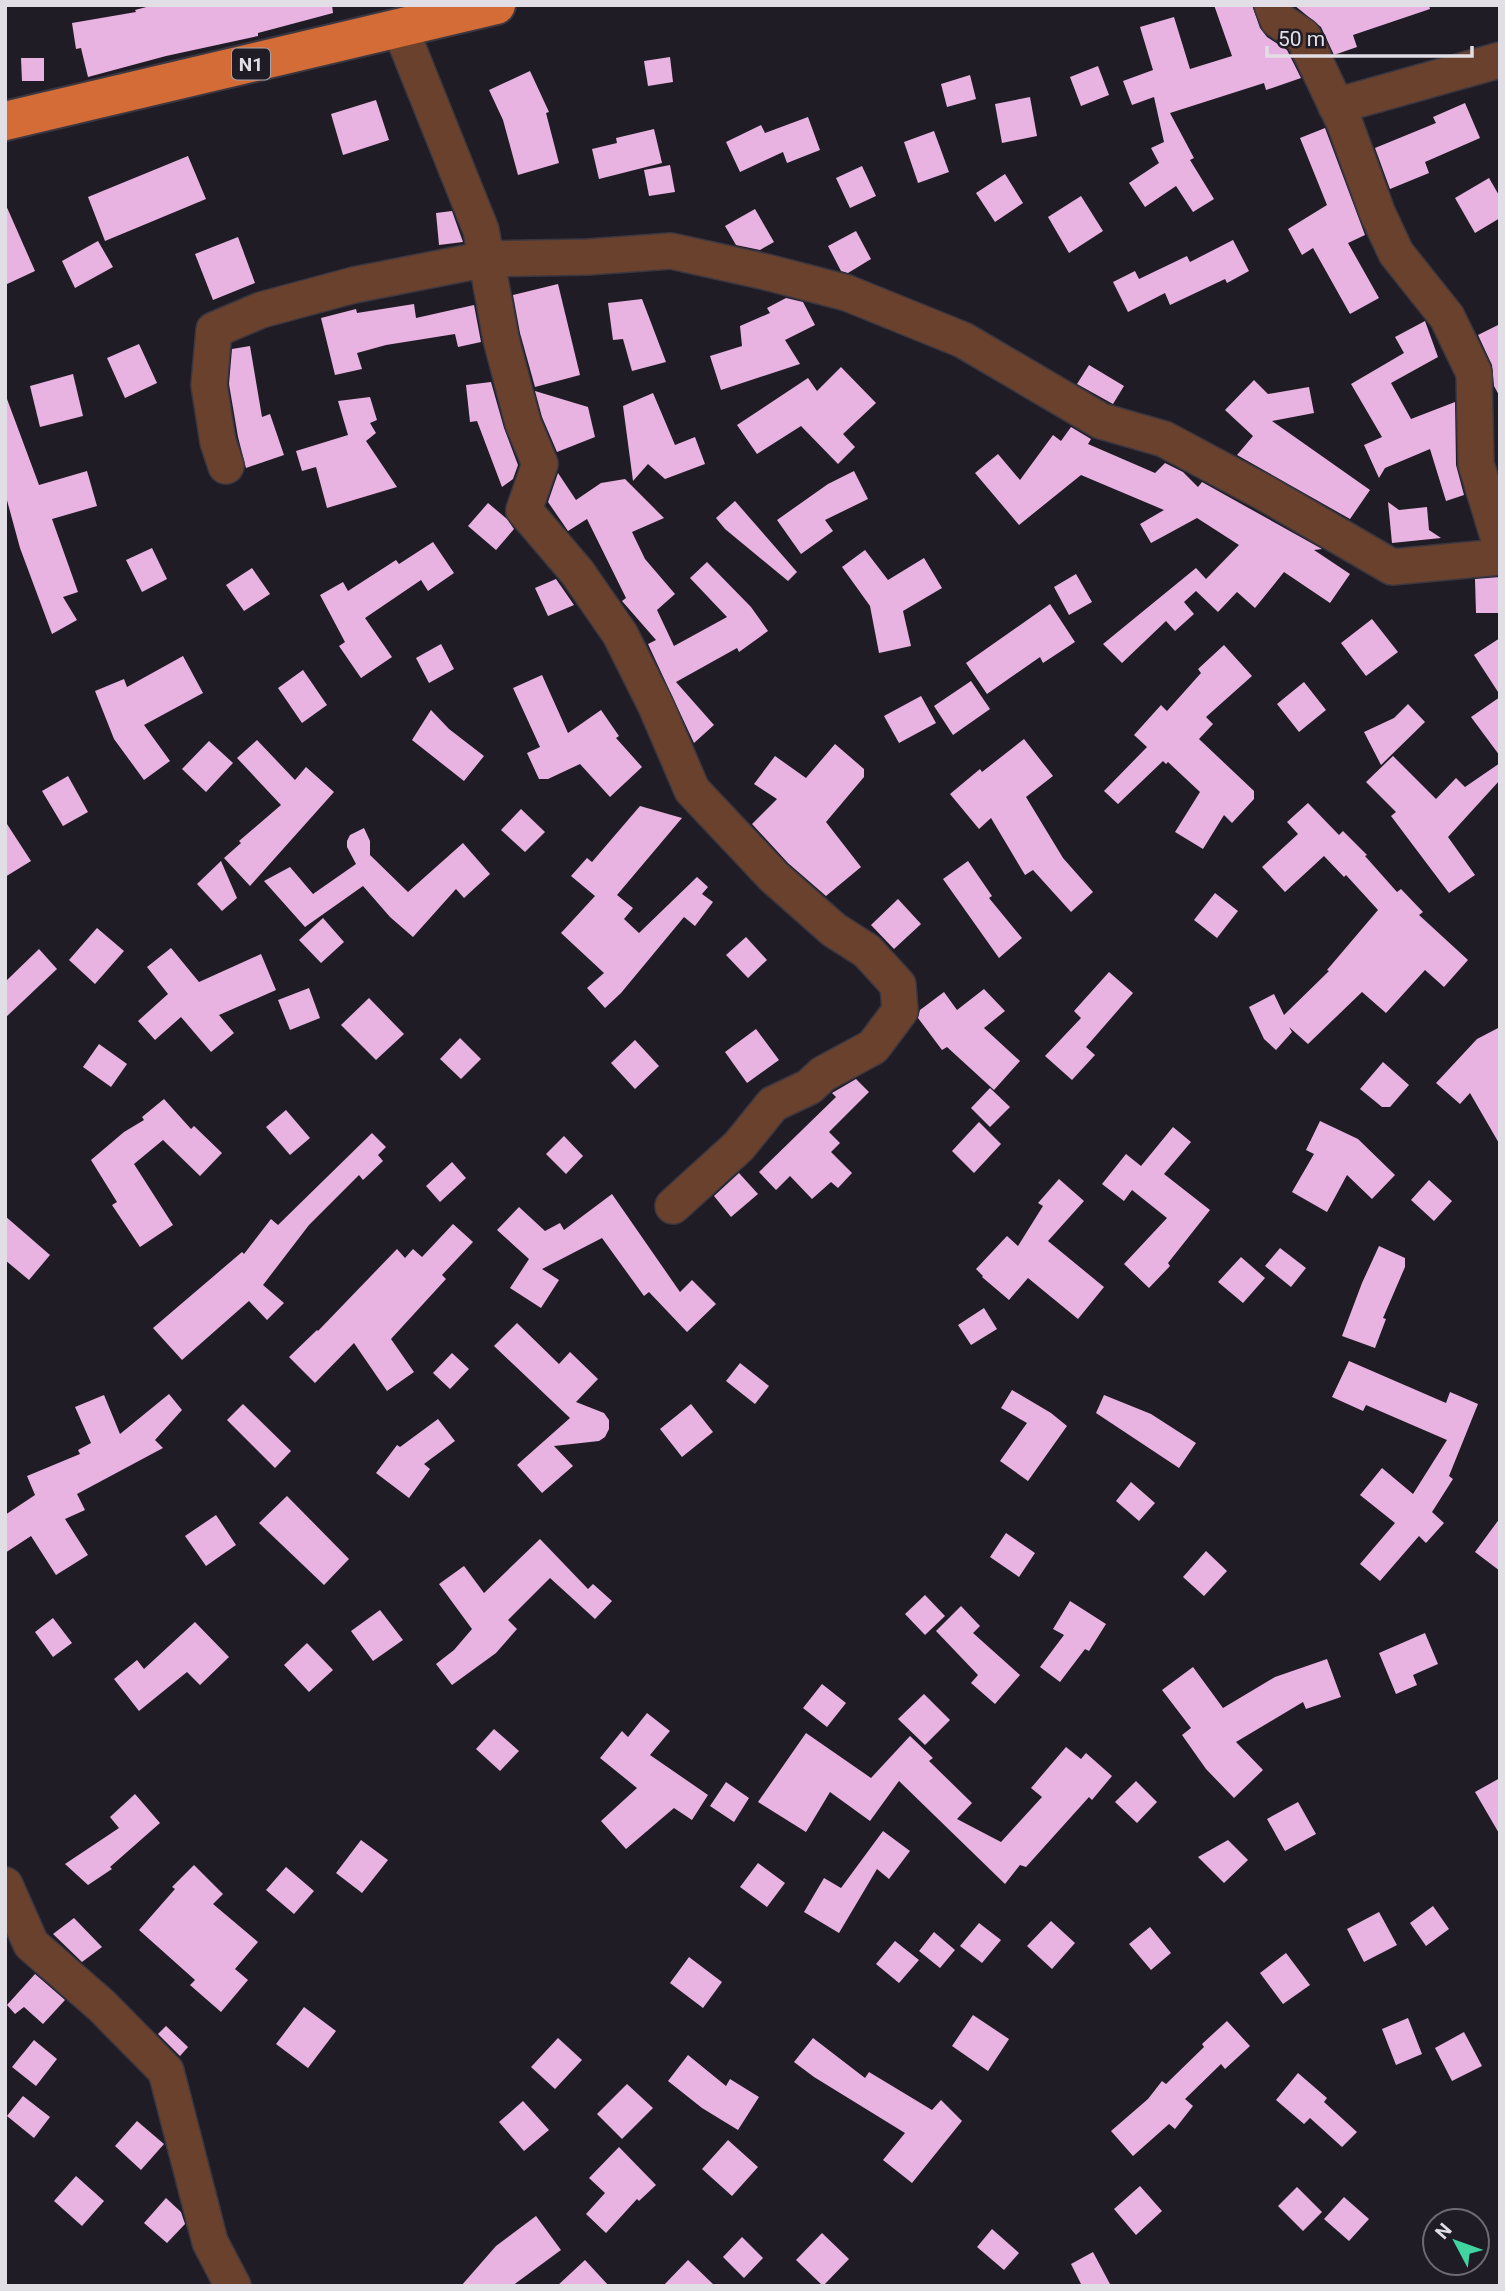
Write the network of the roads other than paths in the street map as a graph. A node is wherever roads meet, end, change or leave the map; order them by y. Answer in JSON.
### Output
{"nodes":[{"id":1,"x":496,"y":5,"type":"edge"},
{"id":2,"x":1272,"y":5,"type":"edge"},
{"id":3,"x":400,"y":28,"type":"junction"},
{"id":4,"x":1500,"y":60,"type":"edge"},
{"id":5,"x":1336,"y":106,"type":"junction"},
{"id":6,"x":5,"y":121,"type":"edge"},
{"id":7,"x":486,"y":259,"type":"junction"},
{"id":8,"x":226,"y":466,"type":"dead end"},
{"id":9,"x":1500,"y":543,"type":"edge"},
{"id":10,"x":1500,"y":557,"type":"edge"},
{"id":11,"x":673,"y":1206,"type":"dead end"},
{"id":12,"x":5,"y":1885,"type":"edge"},
{"id":13,"x":233,"y":2286,"type":"edge"}],
"edges":[{"from":1,"to":3,"type":"highway","number":"N1"},
{"from":2,"to":5,"type":"street"},
{"from":3,"to":6,"type":"highway","number":"N1"},
{"from":3,"to":7,"type":"street"},
{"from":4,"to":5,"type":"street"},
{"from":5,"to":9,"type":"street"},
{"from":7,"to":8,"type":"street"},
{"from":7,"to":10,"type":"street"},
{"from":7,"to":11,"type":"street"},
{"from":12,"to":13,"type":"street"}]}
